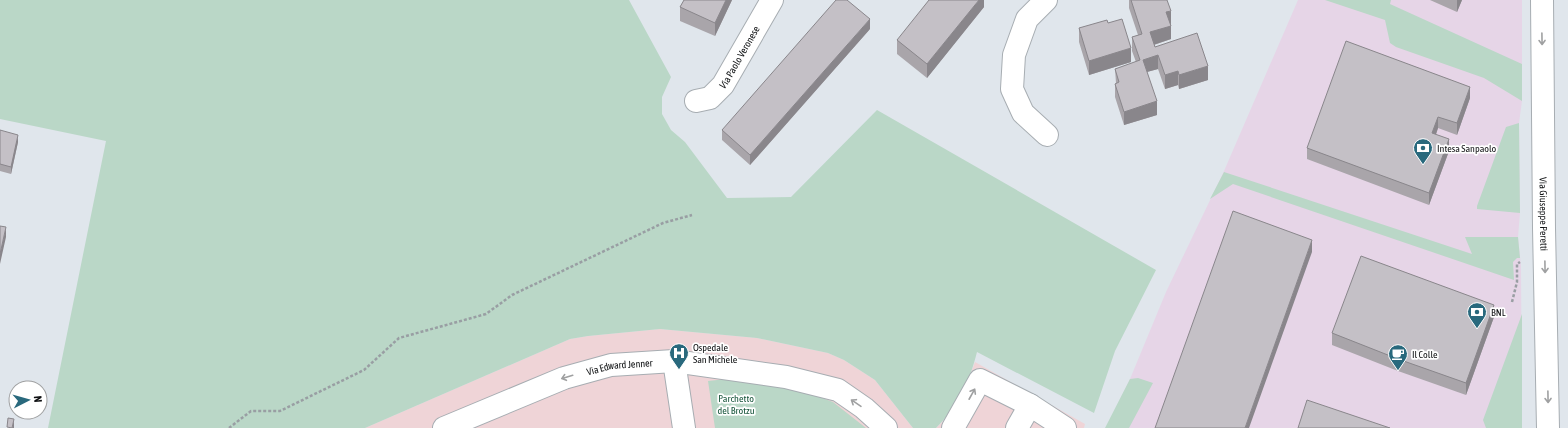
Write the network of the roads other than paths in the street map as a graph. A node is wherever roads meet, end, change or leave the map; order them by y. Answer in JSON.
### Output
{"nodes":[{"id":1,"x":772,"y":0,"type":"edge"},
{"id":2,"x":1046,"y":0,"type":"edge"},
{"id":3,"x":1542,"y":0,"type":"edge"},
{"id":4,"x":696,"y":101,"type":"dead end"},
{"id":5,"x":1048,"y":135,"type":"dead end"},
{"id":6,"x":674,"y":361,"type":"junction"},
{"id":7,"x":1030,"y":405,"type":"junction"},
{"id":8,"x":444,"y":428,"type":"edge"},
{"id":9,"x":684,"y":428,"type":"edge"},
{"id":10,"x":886,"y":428,"type":"edge"},
{"id":11,"x":953,"y":428,"type":"edge"},
{"id":12,"x":1017,"y":428,"type":"edge"},
{"id":13,"x":1065,"y":428,"type":"edge"},
{"id":14,"x":1548,"y":428,"type":"edge"}],
"edges":[{"from":1,"to":4,"type":"street","name":"Via Paolo Veronese"},
{"from":2,"to":5,"type":"street"},
{"from":3,"to":14,"type":"street","name":"Via Giuseppe Peretti","one_way":true},
{"from":6,"to":8,"type":"street","name":"Via Edward Jenner","one_way":true},
{"from":6,"to":9,"type":"street"},
{"from":10,"to":6,"type":"street","name":"Via Edward Jenner","one_way":true},
{"from":11,"to":7,"type":"street","one_way":true},
{"from":7,"to":12,"type":"street"},
{"from":7,"to":13,"type":"street"}]}
